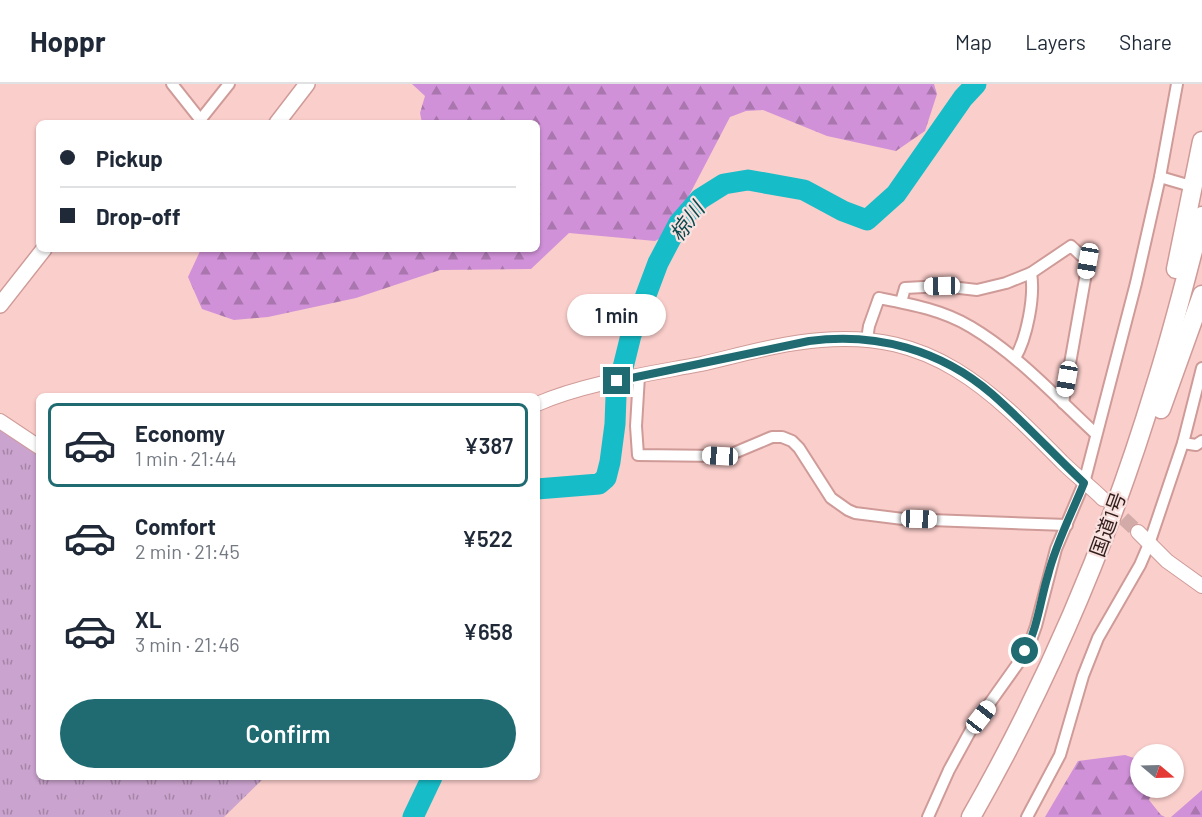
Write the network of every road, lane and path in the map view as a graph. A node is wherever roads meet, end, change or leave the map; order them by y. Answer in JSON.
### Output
{"nodes":[{"id":1,"x":172,"y":84,"type":"edge"},
{"id":2,"x":229,"y":84,"type":"edge"},
{"id":3,"x":307,"y":84,"type":"edge"},
{"id":4,"x":1177,"y":84,"type":"edge"},
{"id":5,"x":201,"y":120,"type":"edge"},
{"id":6,"x":203,"y":120,"type":"edge"},
{"id":7,"x":279,"y":120,"type":"edge"},
{"id":8,"x":1202,"y":141,"type":"edge"},
{"id":9,"x":1160,"y":177,"type":"junction"},
{"id":10,"x":1184,"y":184,"type":"dead end"},
{"id":11,"x":1202,"y":216,"type":"edge"},
{"id":12,"x":42,"y":252,"type":"edge"},
{"id":13,"x":1031,"y":273,"type":"junction"},
{"id":14,"x":1202,"y":295,"type":"edge"},
{"id":15,"x":901,"y":302,"type":"junction"},
{"id":16,"x":0,"y":305,"type":"edge"},
{"id":17,"x":867,"y":339,"type":"junction"},
{"id":18,"x":1015,"y":358,"type":"junction"},
{"id":19,"x":1202,"y":368,"type":"edge"},
{"id":20,"x":636,"y":377,"type":"junction"},
{"id":21,"x":1155,"y":387,"type":"junction"},
{"id":22,"x":540,"y":403,"type":"edge"},
{"id":23,"x":1063,"y":403,"type":"junction"},
{"id":24,"x":0,"y":420,"type":"edge"},
{"id":25,"x":1096,"y":434,"type":"junction"},
{"id":26,"x":1202,"y":441,"type":"edge"},
{"id":27,"x":1183,"y":443,"type":"junction"},
{"id":28,"x":36,"y":445,"type":"edge"},
{"id":29,"x":1084,"y":483,"type":"junction"},
{"id":30,"x":1102,"y":499,"type":"tunnel mouth"},
{"id":31,"x":1067,"y":525,"type":"junction"},
{"id":32,"x":1138,"y":532,"type":"tunnel mouth"},
{"id":33,"x":1149,"y":544,"type":"junction"},
{"id":34,"x":1098,"y":551,"type":"junction"},
{"id":35,"x":1202,"y":586,"type":"edge"},
{"id":36,"x":930,"y":817,"type":"edge"},
{"id":37,"x":971,"y":817,"type":"edge"},
{"id":38,"x":1027,"y":817,"type":"edge"}],
"edges":[{"from":1,"to":5,"type":"street"},
{"from":2,"to":6,"type":"street"},
{"from":3,"to":7,"type":"main road"},
{"from":4,"to":9,"type":"street"},
{"from":8,"to":21,"type":"highway"},
{"from":9,"to":10,"type":"street"},
{"from":9,"to":25,"type":"street"},
{"from":11,"to":21,"type":"highway","name":"国道1号"},
{"from":12,"to":16,"type":"main road"},
{"from":13,"to":15,"type":"street"},
{"from":13,"to":18,"type":"street"},
{"from":13,"to":23,"type":"street"},
{"from":14,"to":34,"type":"highway"},
{"from":15,"to":17,"type":"street"},
{"from":15,"to":18,"type":"street"},
{"from":17,"to":20,"type":"street"},
{"from":17,"to":29,"type":"street"},
{"from":18,"to":23,"type":"street"},
{"from":19,"to":27,"type":"street"},
{"from":20,"to":22,"type":"street"},
{"from":20,"to":31,"type":"street"},
{"from":21,"to":34,"type":"highway","name":"国道1号"},
{"from":23,"to":25,"type":"street"},
{"from":24,"to":28,"type":"street"},
{"from":25,"to":29,"type":"street"},
{"from":26,"to":27,"type":"street"},
{"from":27,"to":33,"type":"street"},
{"from":29,"to":30,"type":"street"},
{"from":29,"to":31,"type":"street"},
{"from":31,"to":36,"type":"street"},
{"from":32,"to":33,"type":"street"},
{"from":33,"to":35,"type":"street"},
{"from":33,"to":38,"type":"street"},
{"from":34,"to":37,"type":"highway","name":"国道1号"}]}
